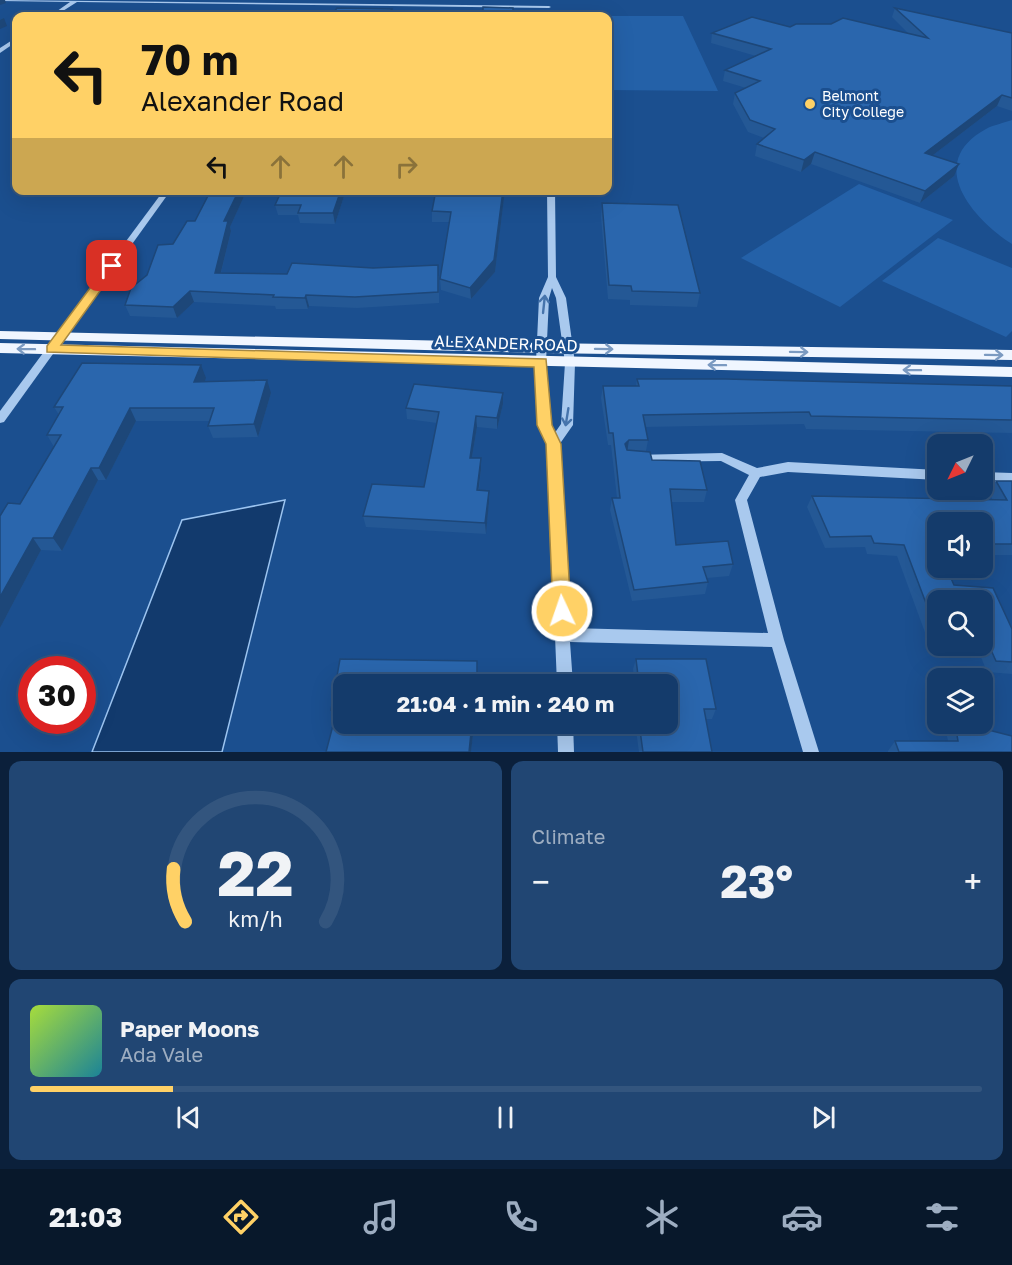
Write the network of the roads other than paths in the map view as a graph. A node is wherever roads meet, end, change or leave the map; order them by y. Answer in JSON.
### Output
{"nodes":[{"id":1,"x":0,"y":0,"type":"edge"},
{"id":2,"x":76,"y":0,"type":"edge"},
{"id":3,"x":304,"y":2,"type":"edge"},
{"id":4,"x":549,"y":3,"type":"edge"},
{"id":5,"x":58,"y":12,"type":"edge"},
{"id":6,"x":164,"y":195,"type":"edge"},
{"id":7,"x":551,"y":195,"type":"edge"},
{"id":8,"x":552,"y":277,"type":"junction"},
{"id":9,"x":0,"y":335,"type":"edge"},
{"id":10,"x":61,"y":336,"type":"junction"},
{"id":11,"x":0,"y":348,"type":"edge"},
{"id":12,"x":51,"y":349,"type":"junction"},
{"id":13,"x":542,"y":355,"type":"junction"},
{"id":14,"x":1012,"y":355,"type":"edge"},
{"id":15,"x":570,"y":356,"type":"junction"},
{"id":16,"x":1012,"y":372,"type":"edge"},
{"id":17,"x":0,"y":419,"type":"edge"},
{"id":18,"x":553,"y":444,"type":"junction"},
{"id":19,"x":631,"y":458,"type":"edge"},
{"id":20,"x":756,"y":473,"type":"junction"},
{"id":21,"x":927,"y":474,"type":"edge"},
{"id":22,"x":993,"y":477,"type":"edge"},
{"id":23,"x":1012,"y":478,"type":"edge"},
{"id":24,"x":564,"y":635,"type":"junction"},
{"id":25,"x":777,"y":640,"type":"junction"},
{"id":26,"x":565,"y":674,"type":"edge"},
{"id":27,"x":565,"y":734,"type":"edge"},
{"id":28,"x":566,"y":752,"type":"edge"},
{"id":29,"x":810,"y":752,"type":"edge"}],
"edges":[{"from":1,"to":2,"type":"street"},
{"from":2,"to":3,"type":"street"},
{"from":2,"to":5,"type":"street"},
{"from":3,"to":4,"type":"street"},
{"from":6,"to":10,"type":"street"},
{"from":7,"to":8,"type":"street"},
{"from":13,"to":8,"type":"street","one_way":true},
{"from":8,"to":15,"type":"street"},
{"from":9,"to":10,"type":"main road","name":"ALEXANDER ROAD"},
{"from":10,"to":12,"type":"street"},
{"from":10,"to":13,"type":"main road","name":"ALEXANDER ROAD"},
{"from":12,"to":11,"type":"main road","name":"ALEXANDER ROAD","one_way":true},
{"from":12,"to":13,"type":"main road","name":"ALEXANDER ROAD"},
{"from":12,"to":17,"type":"street"},
{"from":13,"to":15,"type":"main road","name":"ALEXANDER ROAD"},
{"from":13,"to":18,"type":"street"},
{"from":15,"to":14,"type":"main road","name":"ALEXANDER ROAD","one_way":true},
{"from":16,"to":15,"type":"main road","name":"ALEXANDER ROAD","one_way":true},
{"from":15,"to":18,"type":"street","one_way":true},
{"from":18,"to":24,"type":"street"},
{"from":19,"to":20,"type":"street"},
{"from":20,"to":21,"type":"street"},
{"from":20,"to":25,"type":"street"},
{"from":22,"to":23,"type":"street"},
{"from":24,"to":25,"type":"street"},
{"from":24,"to":26,"type":"street"},
{"from":25,"to":29,"type":"street"},
{"from":27,"to":28,"type":"street"}]}
